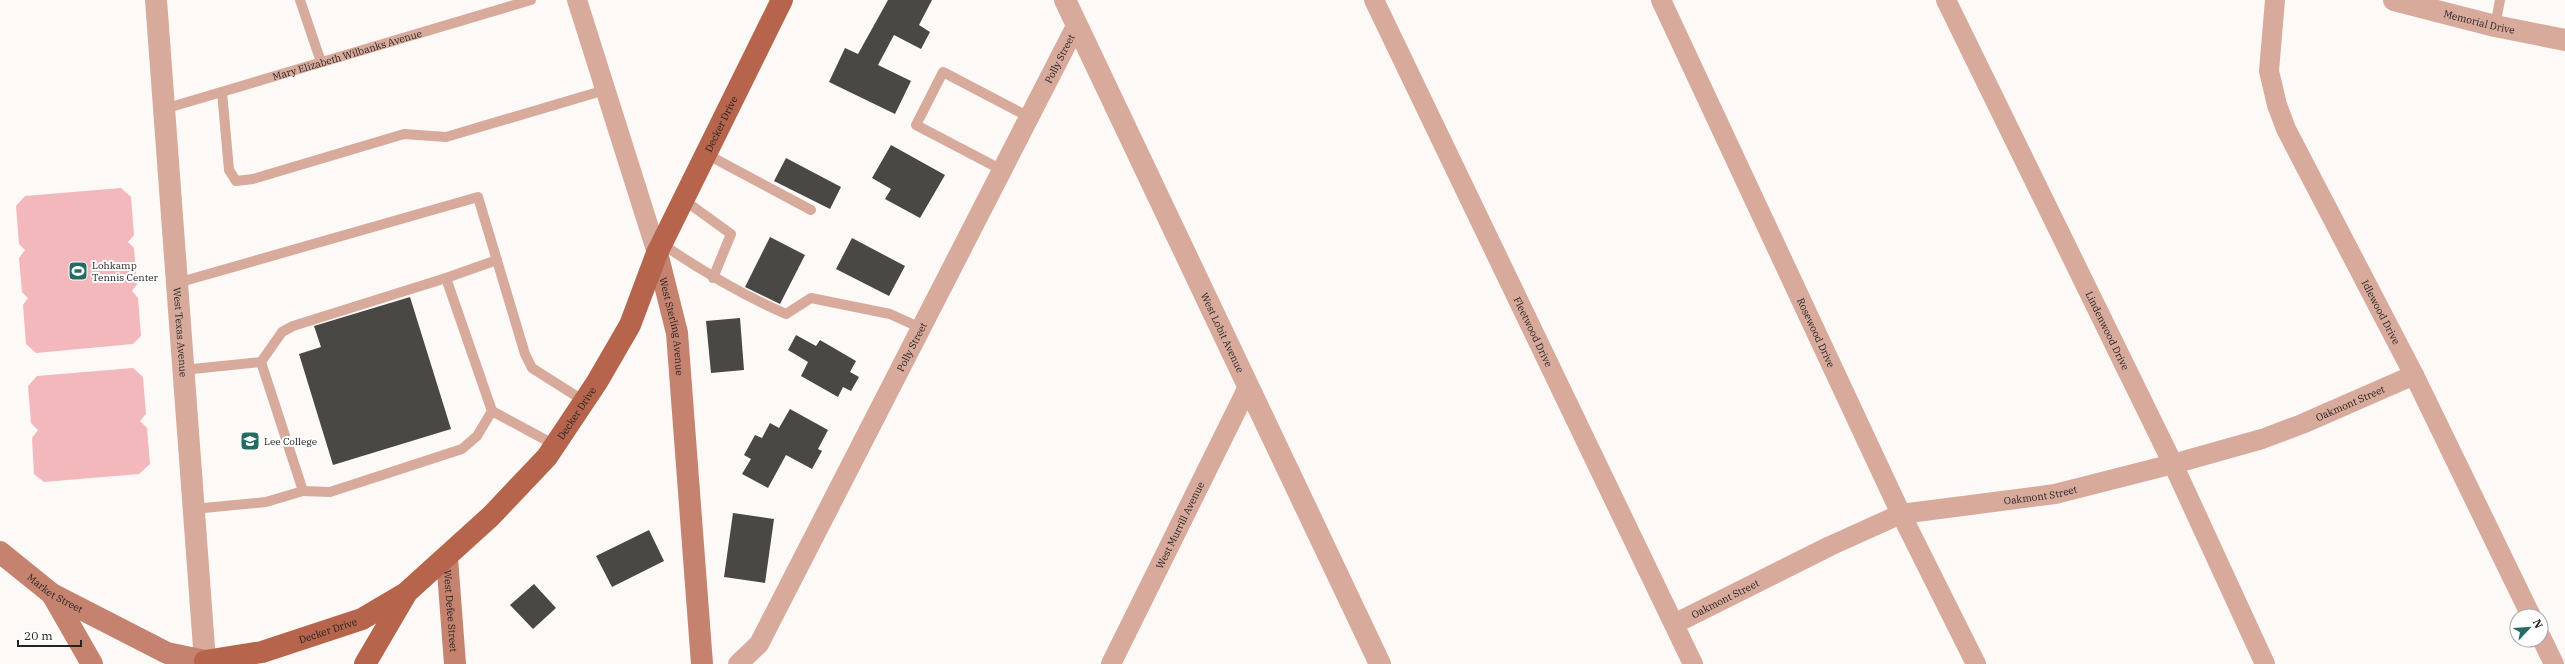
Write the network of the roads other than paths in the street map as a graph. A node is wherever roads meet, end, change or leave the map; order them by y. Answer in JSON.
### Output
{"nodes":[{"id":1,"x":156,"y":0,"type":"edge"},
{"id":2,"x":300,"y":0,"type":"edge"},
{"id":3,"x":531,"y":0,"type":"edge"},
{"id":4,"x":577,"y":0,"type":"edge"},
{"id":5,"x":782,"y":0,"type":"edge"},
{"id":6,"x":1065,"y":0,"type":"edge"},
{"id":7,"x":1374,"y":0,"type":"edge"},
{"id":8,"x":1661,"y":0,"type":"edge"},
{"id":9,"x":1946,"y":0,"type":"edge"},
{"id":10,"x":2275,"y":0,"type":"edge"},
{"id":11,"x":2394,"y":0,"type":"edge"},
{"id":12,"x":2500,"y":0,"type":"edge"},
{"id":13,"x":1077,"y":24,"type":"junction"},
{"id":14,"x":2496,"y":26,"type":"junction"},
{"id":15,"x":2565,"y":40,"type":"edge"},
{"id":16,"x":321,"y":62,"type":"junction"},
{"id":17,"x":605,"y":90,"type":"junction"},
{"id":18,"x":222,"y":92,"type":"junction"},
{"id":19,"x":164,"y":109,"type":"junction"},
{"id":20,"x":1029,"y":117,"type":"junction"},
{"id":21,"x":706,"y":154,"type":"junction"},
{"id":22,"x":1002,"y":170,"type":"junction"},
{"id":23,"x":684,"y":200,"type":"junction"},
{"id":24,"x":811,"y":210,"type":"dead end"},
{"id":25,"x":660,"y":249,"type":"junction"},
{"id":26,"x":497,"y":260,"type":"junction"},
{"id":27,"x":446,"y":278,"type":"junction"},
{"id":28,"x":713,"y":278,"type":"junction"},
{"id":29,"x":177,"y":283,"type":"junction"},
{"id":30,"x":921,"y":328,"type":"junction"},
{"id":31,"x":261,"y":362,"type":"junction"},
{"id":32,"x":183,"y":370,"type":"junction"},
{"id":33,"x":2414,"y":375,"type":"junction"},
{"id":34,"x":1248,"y":387,"type":"junction"},
{"id":35,"x":584,"y":401,"type":"junction"},
{"id":36,"x":492,"y":411,"type":"junction"},
{"id":37,"x":555,"y":445,"type":"junction"},
{"id":38,"x":2173,"y":464,"type":"junction"},
{"id":39,"x":303,"y":491,"type":"junction"},
{"id":40,"x":193,"y":509,"type":"junction"},
{"id":41,"x":1901,"y":514,"type":"junction"},
{"id":42,"x":0,"y":552,"type":"edge"},
{"id":43,"x":447,"y":558,"type":"junction"},
{"id":44,"x":406,"y":593,"type":"junction"},
{"id":45,"x":52,"y":594,"type":"junction"},
{"id":46,"x":2527,"y":608,"type":"edge"},
{"id":47,"x":1674,"y":624,"type":"junction"},
{"id":48,"x":2546,"y":648,"type":"edge"},
{"id":49,"x":205,"y":662,"type":"edge"},
{"id":50,"x":92,"y":664,"type":"edge"},
{"id":51,"x":365,"y":664,"type":"edge"},
{"id":52,"x":455,"y":664,"type":"edge"},
{"id":53,"x":702,"y":664,"type":"edge"},
{"id":54,"x":738,"y":664,"type":"edge"},
{"id":55,"x":1111,"y":664,"type":"edge"},
{"id":56,"x":1380,"y":664,"type":"edge"},
{"id":57,"x":1693,"y":664,"type":"edge"},
{"id":58,"x":1976,"y":664,"type":"edge"},
{"id":59,"x":2265,"y":664,"type":"edge"},
{"id":60,"x":2554,"y":664,"type":"edge"}],
"edges":[{"from":1,"to":19,"type":"street","name":"West Texas Avenue"},
{"from":2,"to":16,"type":"lane"},
{"from":3,"to":16,"type":"lane","name":"Mary Elizabeth Wilbanks Avenue"},
{"from":4,"to":17,"type":"street","name":"West Sterling Avenue"},
{"from":5,"to":21,"type":"main road","name":"Decker Drive"},
{"from":6,"to":13,"type":"street","name":"West Lobit Avenue"},
{"from":7,"to":47,"type":"street","name":"Fleetwood Drive"},
{"from":8,"to":41,"type":"street","name":"Rosewood Drive"},
{"from":9,"to":38,"type":"street","name":"Lindenwood Drive"},
{"from":10,"to":33,"type":"street","name":"Idlewood Drive"},
{"from":11,"to":14,"type":"street","name":"Memorial Drive"},
{"from":12,"to":14,"type":"lane"},
{"from":13,"to":20,"type":"street","name":"Polly Street"},
{"from":13,"to":34,"type":"street","name":"West Lobit Avenue"},
{"from":14,"to":15,"type":"street","name":"Memorial Drive"},
{"from":16,"to":18,"type":"lane","name":"Mary Elizabeth Wilbanks Avenue"},
{"from":17,"to":18,"type":"lane"},
{"from":17,"to":25,"type":"street","name":"West Sterling Avenue"},
{"from":18,"to":19,"type":"lane","name":"Mary Elizabeth Wilbanks Avenue"},
{"from":19,"to":29,"type":"street","name":"West Texas Avenue"},
{"from":20,"to":22,"type":"street","name":"Polly Street"},
{"from":20,"to":22,"type":"lane"},
{"from":21,"to":23,"type":"main road","name":"Decker Drive"},
{"from":21,"to":24,"type":"lane"},
{"from":22,"to":30,"type":"street","name":"Polly Street"},
{"from":23,"to":25,"type":"main road","name":"Decker Drive"},
{"from":23,"to":28,"type":"lane"},
{"from":25,"to":28,"type":"lane"},
{"from":25,"to":35,"type":"main road","name":"Decker Drive"},
{"from":25,"to":53,"type":"main road","name":"West Sterling Avenue"},
{"from":26,"to":27,"type":"lane"},
{"from":26,"to":29,"type":"lane"},
{"from":26,"to":35,"type":"lane"},
{"from":27,"to":31,"type":"lane"},
{"from":27,"to":36,"type":"lane"},
{"from":28,"to":30,"type":"lane"},
{"from":29,"to":32,"type":"street","name":"West Texas Avenue"},
{"from":30,"to":54,"type":"street","name":"Polly Street"},
{"from":31,"to":32,"type":"lane"},
{"from":31,"to":39,"type":"lane"},
{"from":32,"to":40,"type":"street","name":"West Texas Avenue"},
{"from":33,"to":38,"type":"street","name":"Oakmont Street"},
{"from":33,"to":46,"type":"street","name":"Idlewood Drive"},
{"from":34,"to":55,"type":"street","name":"West Murrill Avenue"},
{"from":34,"to":56,"type":"street","name":"West Lobit Avenue"},
{"from":35,"to":37,"type":"main road","name":"Decker Drive"},
{"from":36,"to":37,"type":"lane"},
{"from":36,"to":39,"type":"lane"},
{"from":37,"to":43,"type":"main road","name":"Decker Drive"},
{"from":38,"to":41,"type":"street","name":"Oakmont Street"},
{"from":38,"to":59,"type":"street","name":"Lindenwood Drive"},
{"from":39,"to":40,"type":"lane"},
{"from":40,"to":49,"type":"street","name":"West Texas Avenue"},
{"from":41,"to":47,"type":"street","name":"Oakmont Street"},
{"from":41,"to":58,"type":"street","name":"Rosewood Drive"},
{"from":42,"to":45,"type":"main road","name":"Market Street"},
{"from":43,"to":44,"type":"main road","name":"Decker Drive"},
{"from":43,"to":52,"type":"main road","name":"West Defee Street"},
{"from":44,"to":49,"type":"main road","name":"Decker Drive"},
{"from":44,"to":51,"type":"main road"},
{"from":45,"to":49,"type":"main road","name":"Market Street"},
{"from":45,"to":50,"type":"main road"},
{"from":47,"to":57,"type":"street","name":"Fleetwood Drive"},
{"from":48,"to":60,"type":"street"}]}
